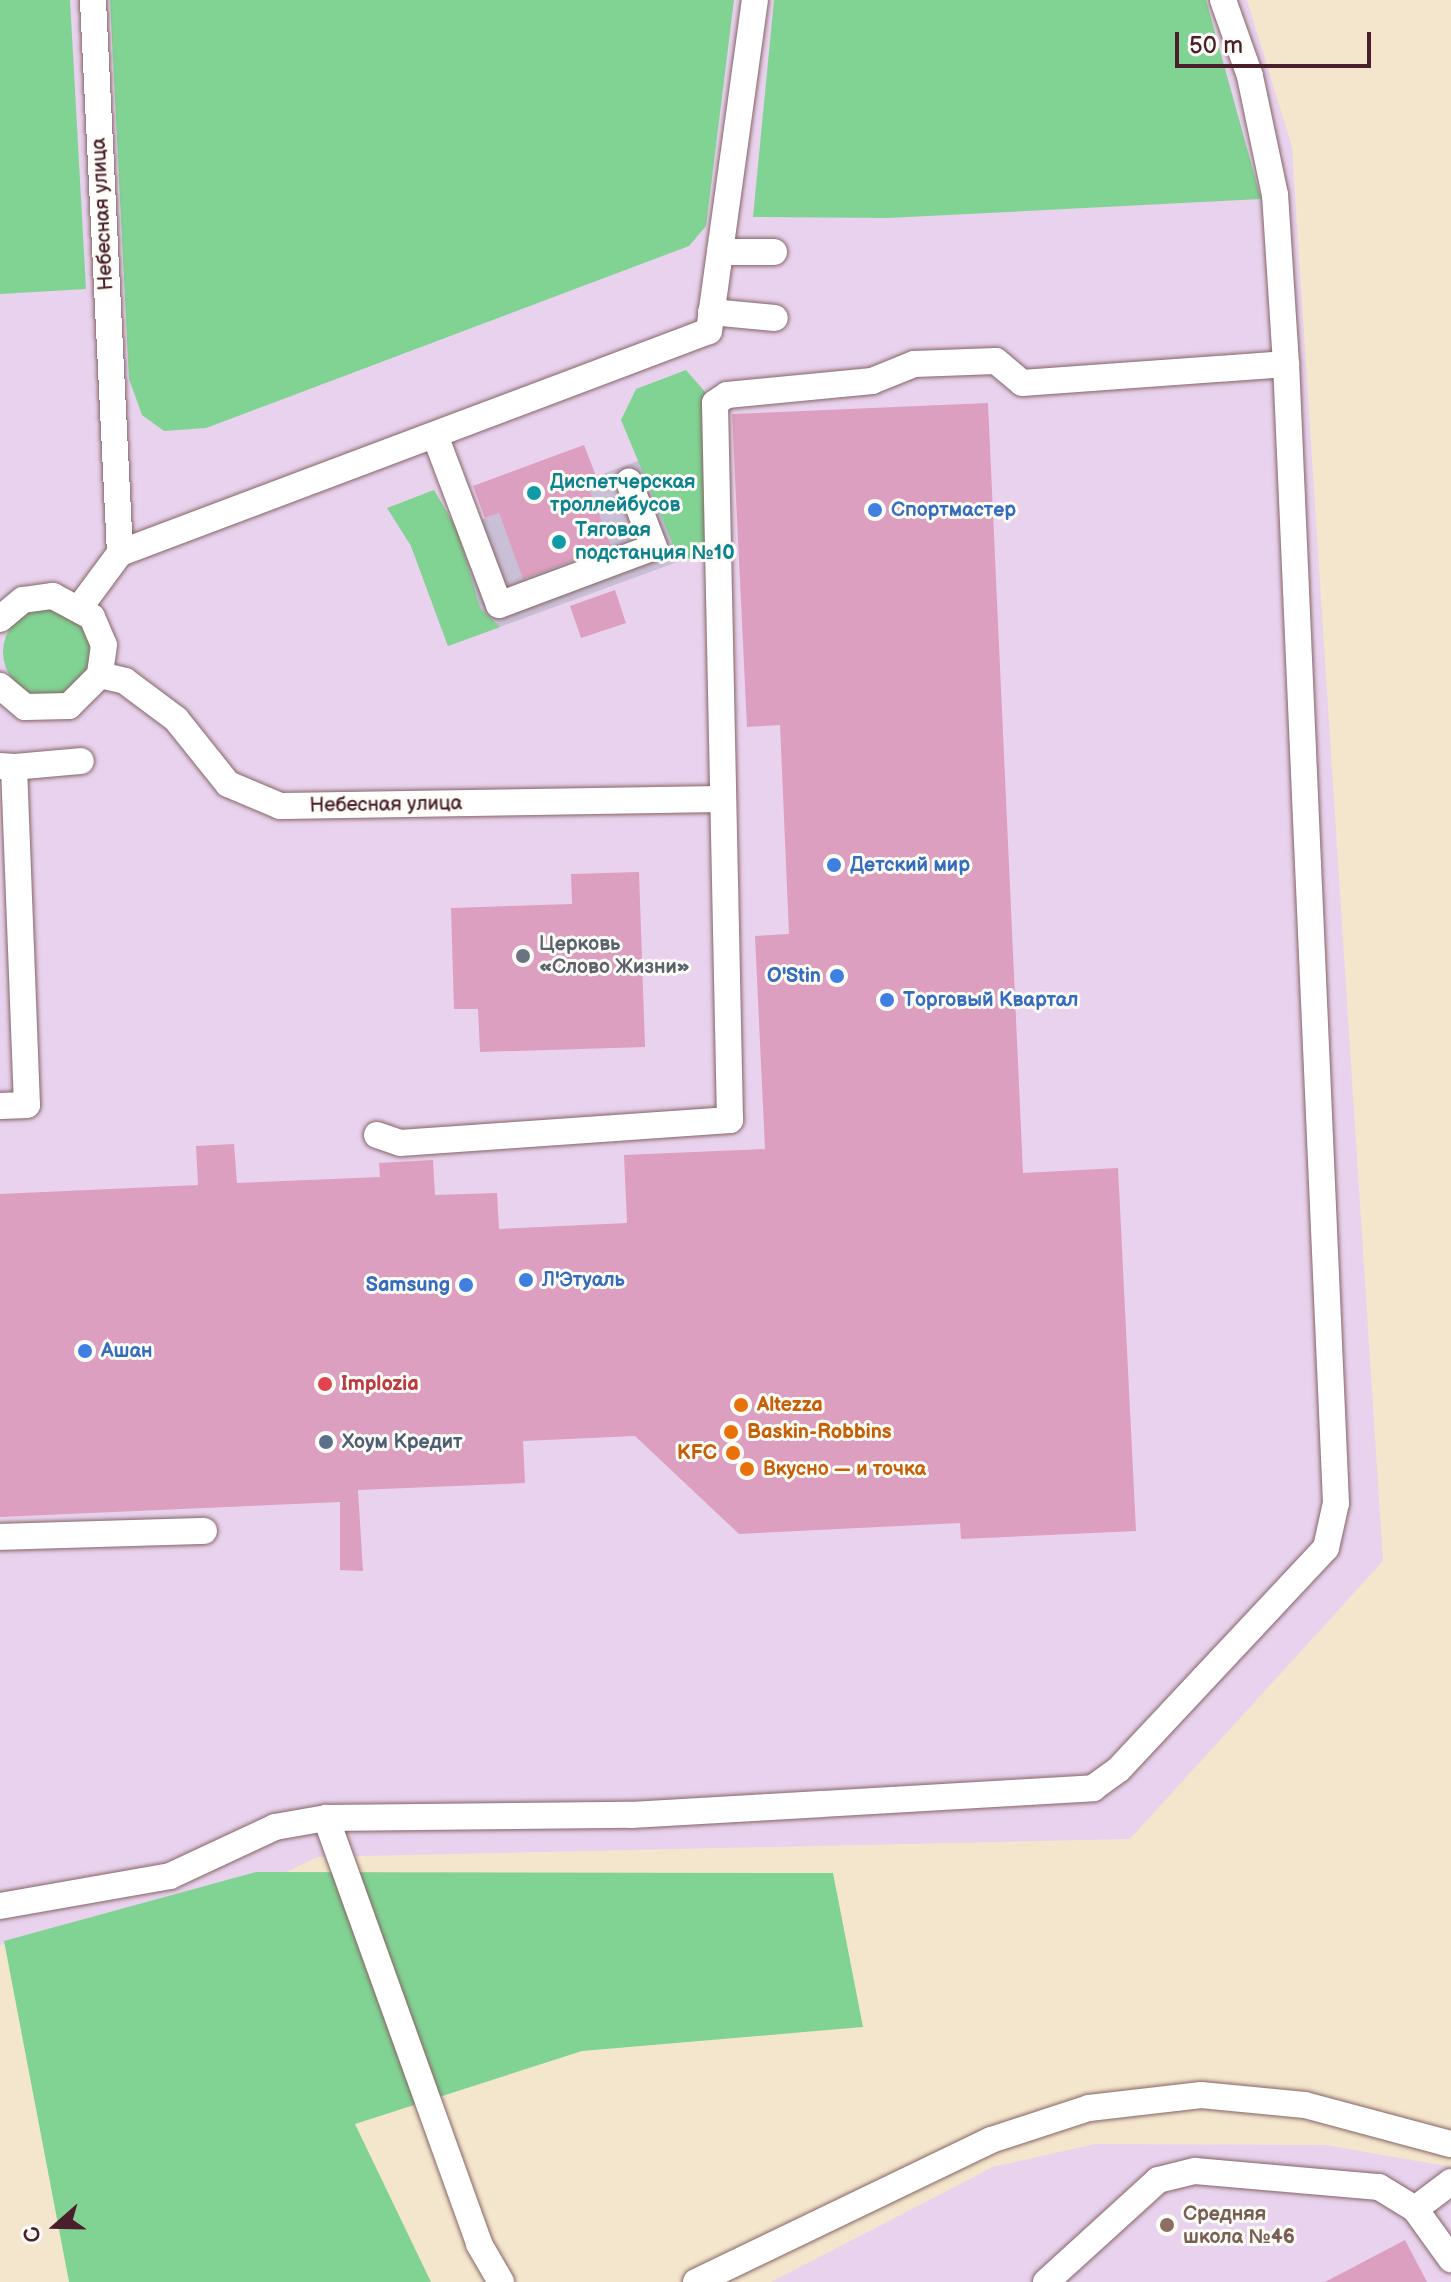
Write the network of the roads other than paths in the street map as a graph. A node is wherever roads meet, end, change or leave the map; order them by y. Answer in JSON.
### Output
{"nodes":[{"id":1,"x":93,"y":0,"type":"edge"},
{"id":2,"x":755,"y":0,"type":"edge"},
{"id":3,"x":1223,"y":0,"type":"edge"},
{"id":4,"x":720,"y":252,"type":"junction"},
{"id":5,"x":774,"y":252,"type":"dead end"},
{"id":6,"x":711,"y":312,"type":"junction"},
{"id":7,"x":775,"y":318,"type":"dead end"},
{"id":8,"x":1286,"y":364,"type":"junction"},
{"id":9,"x":436,"y":438,"type":"junction"},
{"id":10,"x":629,"y":482,"type":"dead end"},
{"id":11,"x":120,"y":553,"type":"junction"},
{"id":12,"x":80,"y":607,"type":"junction"},
{"id":13,"x":0,"y":619,"type":"edge"},
{"id":14,"x":100,"y":675,"type":"junction"},
{"id":15,"x":0,"y":686,"type":"edge"},
{"id":16,"x":81,"y":761,"type":"dead end"},
{"id":17,"x":7,"y":767,"type":"edge"},
{"id":18,"x":723,"y":799,"type":"junction"},
{"id":19,"x":0,"y":1106,"type":"edge"},
{"id":20,"x":377,"y":1135,"type":"dead end"},
{"id":21,"x":204,"y":1531,"type":"dead end"},
{"id":22,"x":0,"y":1537,"type":"edge"},
{"id":23,"x":326,"y":1818,"type":"junction"},
{"id":24,"x":0,"y":1906,"type":"edge"},
{"id":25,"x":1451,"y":2144,"type":"edge"},
{"id":26,"x":1451,"y":2182,"type":"edge"},
{"id":27,"x":1415,"y":2209,"type":"junction"},
{"id":28,"x":1451,"y":2259,"type":"edge"},
{"id":29,"x":501,"y":2282,"type":"edge"},
{"id":30,"x":696,"y":2282,"type":"edge"},
{"id":31,"x":1046,"y":2282,"type":"edge"}],
"edges":[{"from":1,"to":11,"type":"street","name":"Небесная улица"},
{"from":2,"to":4,"type":"street"},
{"from":3,"to":8,"type":"street"},
{"from":4,"to":5,"type":"street"},
{"from":4,"to":6,"type":"street"},
{"from":6,"to":7,"type":"street"},
{"from":6,"to":9,"type":"street"},
{"from":8,"to":18,"type":"street"},
{"from":8,"to":23,"type":"street"},
{"from":9,"to":10,"type":"street"},
{"from":9,"to":11,"type":"street"},
{"from":11,"to":12,"type":"street"},
{"from":12,"to":13,"type":"street"},
{"from":12,"to":14,"type":"street"},
{"from":14,"to":15,"type":"street"},
{"from":14,"to":18,"type":"street","name":"Небесная улица"},
{"from":16,"to":17,"type":"street"},
{"from":17,"to":19,"type":"street"},
{"from":18,"to":20,"type":"street"},
{"from":21,"to":22,"type":"street"},
{"from":23,"to":24,"type":"street"},
{"from":23,"to":29,"type":"street"},
{"from":25,"to":30,"type":"street"},
{"from":26,"to":27,"type":"street"},
{"from":27,"to":28,"type":"street"},
{"from":27,"to":31,"type":"street"}]}
